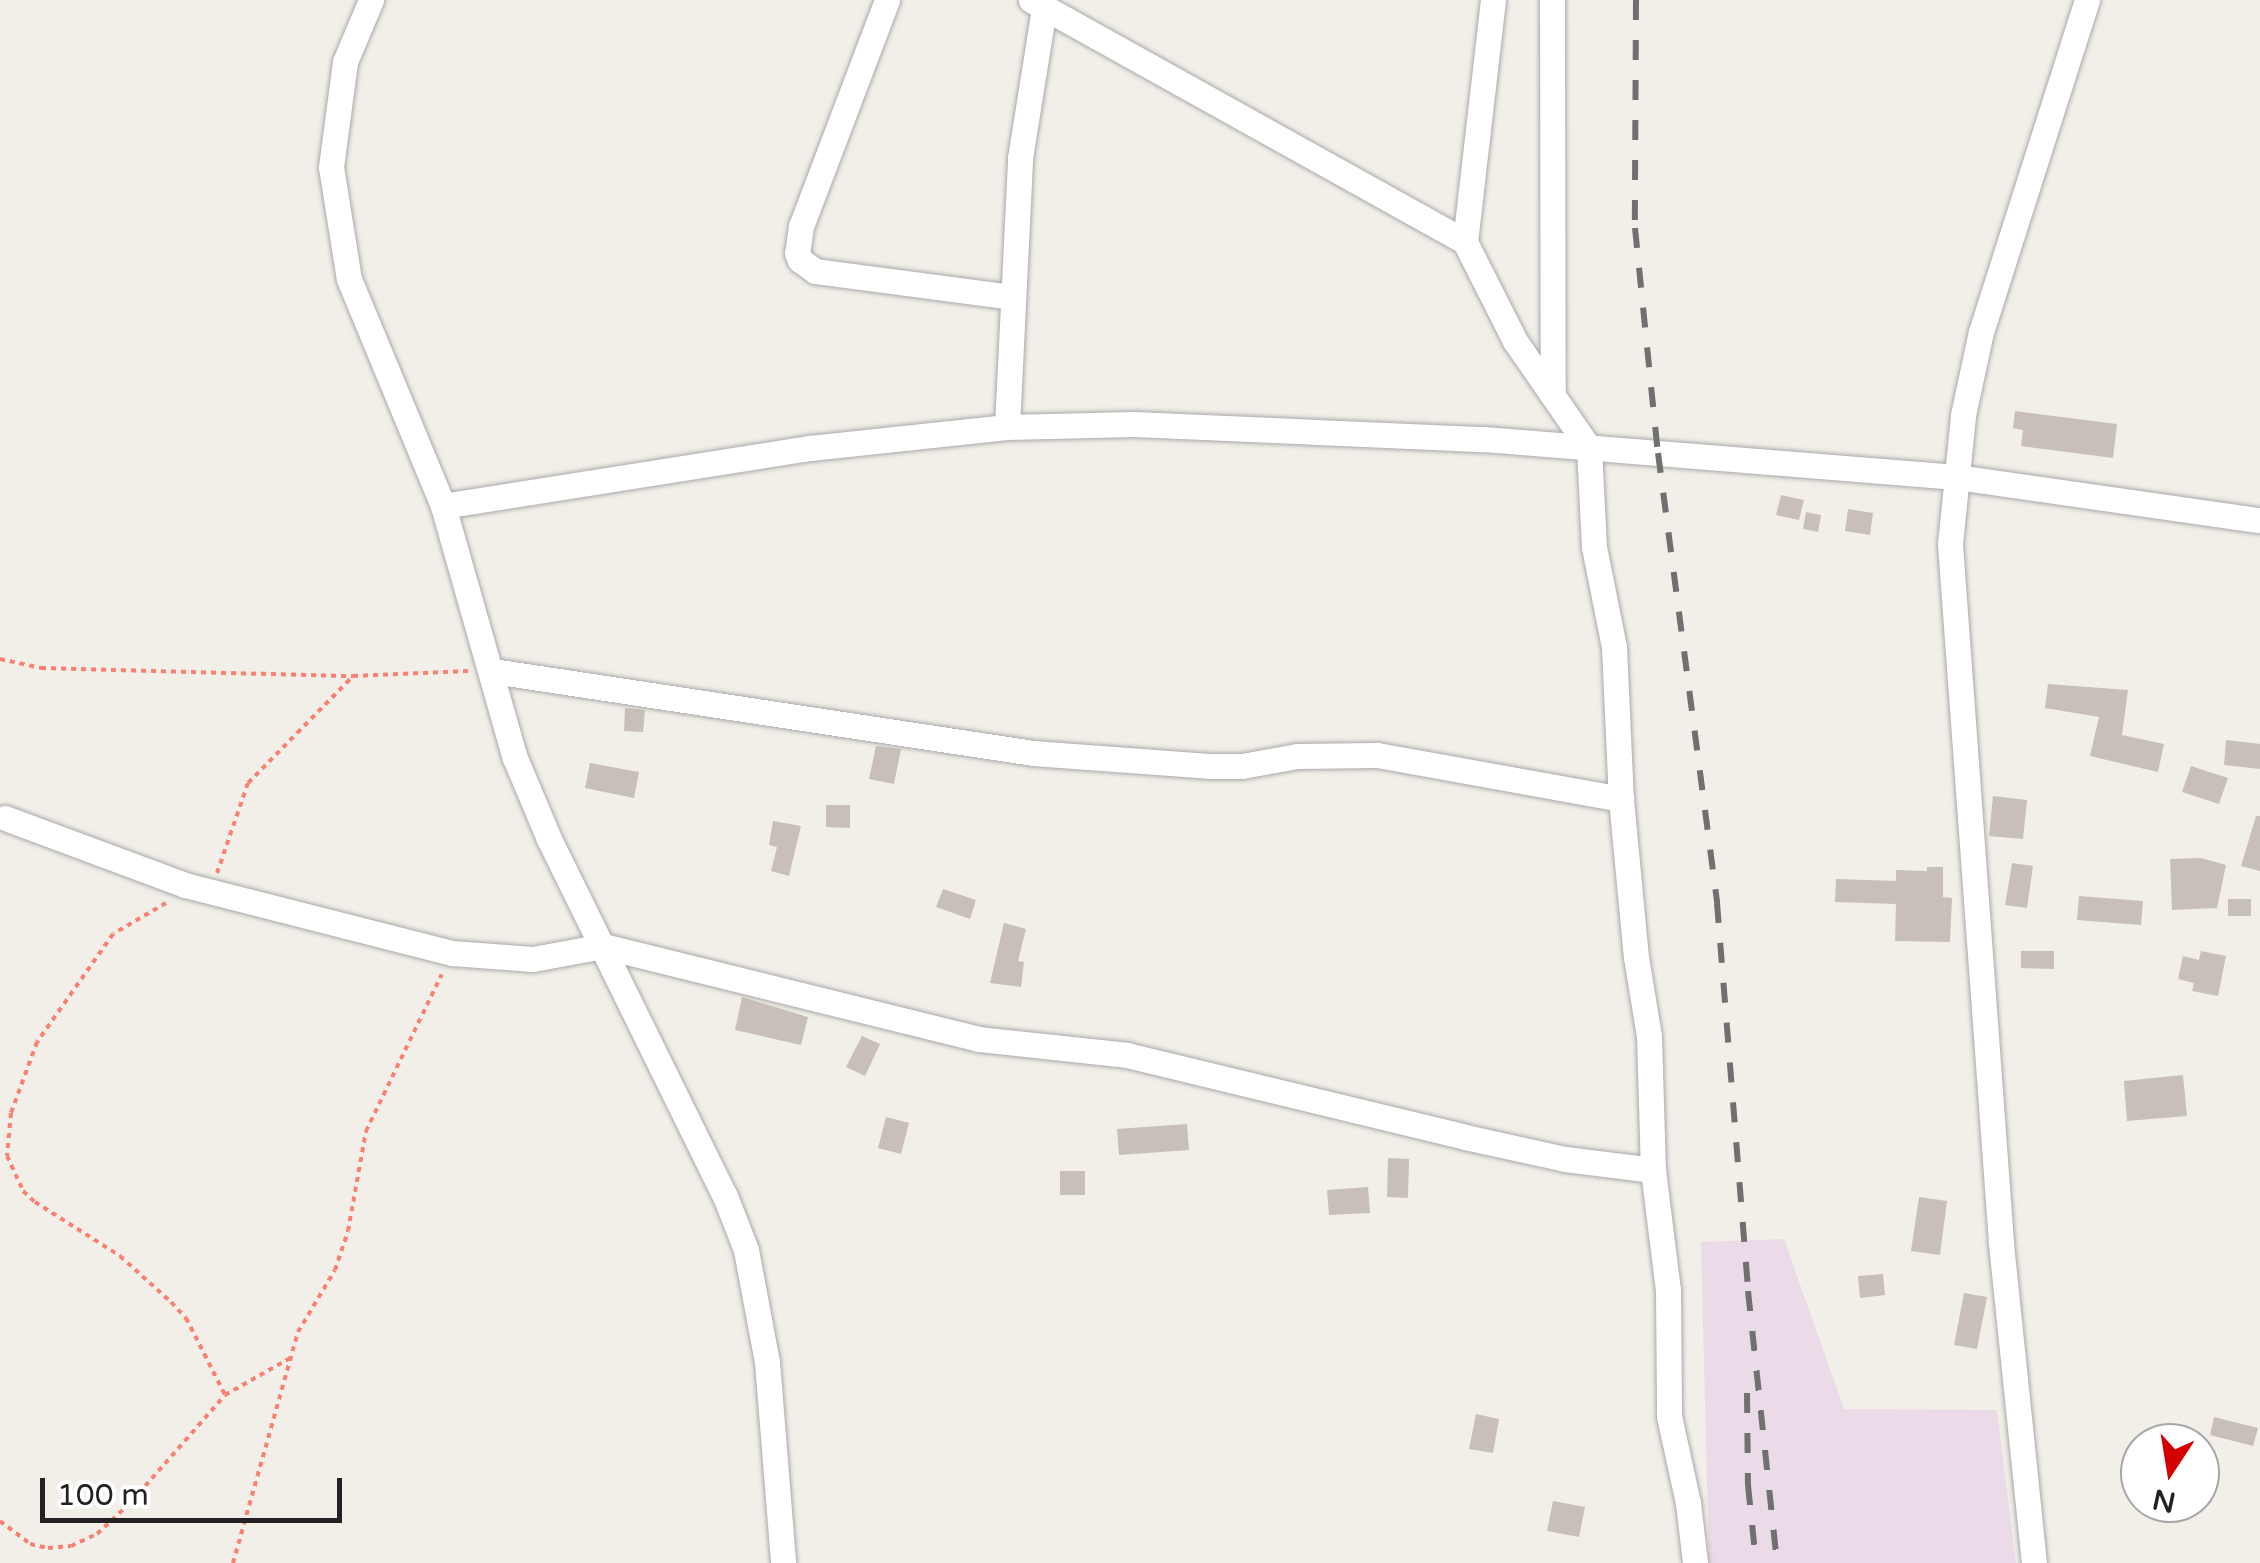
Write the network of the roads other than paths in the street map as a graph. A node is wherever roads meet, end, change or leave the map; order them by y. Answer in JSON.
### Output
{"nodes":[{"id":1,"x":371,"y":0,"type":"edge"},
{"id":2,"x":887,"y":0,"type":"edge"},
{"id":3,"x":1493,"y":0,"type":"edge"},
{"id":4,"x":1552,"y":0,"type":"edge"},
{"id":5,"x":2087,"y":0,"type":"edge"},
{"id":6,"x":1037,"y":4,"type":"edge"},
{"id":7,"x":1465,"y":242,"type":"junction"},
{"id":8,"x":1012,"y":297,"type":"junction"},
{"id":9,"x":1553,"y":396,"type":"junction"},
{"id":10,"x":1007,"y":427,"type":"junction"},
{"id":11,"x":1589,"y":448,"type":"junction"},
{"id":12,"x":1956,"y":477,"type":"junction"},
{"id":13,"x":443,"y":506,"type":"junction"},
{"id":14,"x":2260,"y":520,"type":"edge"},
{"id":15,"x":492,"y":671,"type":"junction"},
{"id":16,"x":1621,"y":799,"type":"junction"},
{"id":17,"x":5,"y":818,"type":"dead end"},
{"id":18,"x":603,"y":946,"type":"junction"},
{"id":19,"x":1652,"y":1170,"type":"junction"},
{"id":20,"x":783,"y":1563,"type":"edge"},
{"id":21,"x":1695,"y":1563,"type":"edge"},
{"id":22,"x":2034,"y":1563,"type":"edge"}],
"edges":[{"from":1,"to":13,"type":"street"},
{"from":2,"to":8,"type":"street"},
{"from":3,"to":7,"type":"street"},
{"from":4,"to":9,"type":"street"},
{"from":5,"to":12,"type":"street"},
{"from":6,"to":7,"type":"street"},
{"from":6,"to":8,"type":"street"},
{"from":7,"to":9,"type":"street"},
{"from":8,"to":10,"type":"street"},
{"from":9,"to":11,"type":"street"},
{"from":10,"to":11,"type":"street"},
{"from":10,"to":13,"type":"street"},
{"from":11,"to":12,"type":"street"},
{"from":11,"to":16,"type":"street"},
{"from":12,"to":14,"type":"street"},
{"from":12,"to":22,"type":"street"},
{"from":13,"to":15,"type":"street"},
{"from":15,"to":16,"type":"street"},
{"from":15,"to":18,"type":"street"},
{"from":16,"to":19,"type":"street"},
{"from":17,"to":18,"type":"street"},
{"from":18,"to":19,"type":"street"},
{"from":18,"to":20,"type":"street"},
{"from":19,"to":21,"type":"street"}]}
